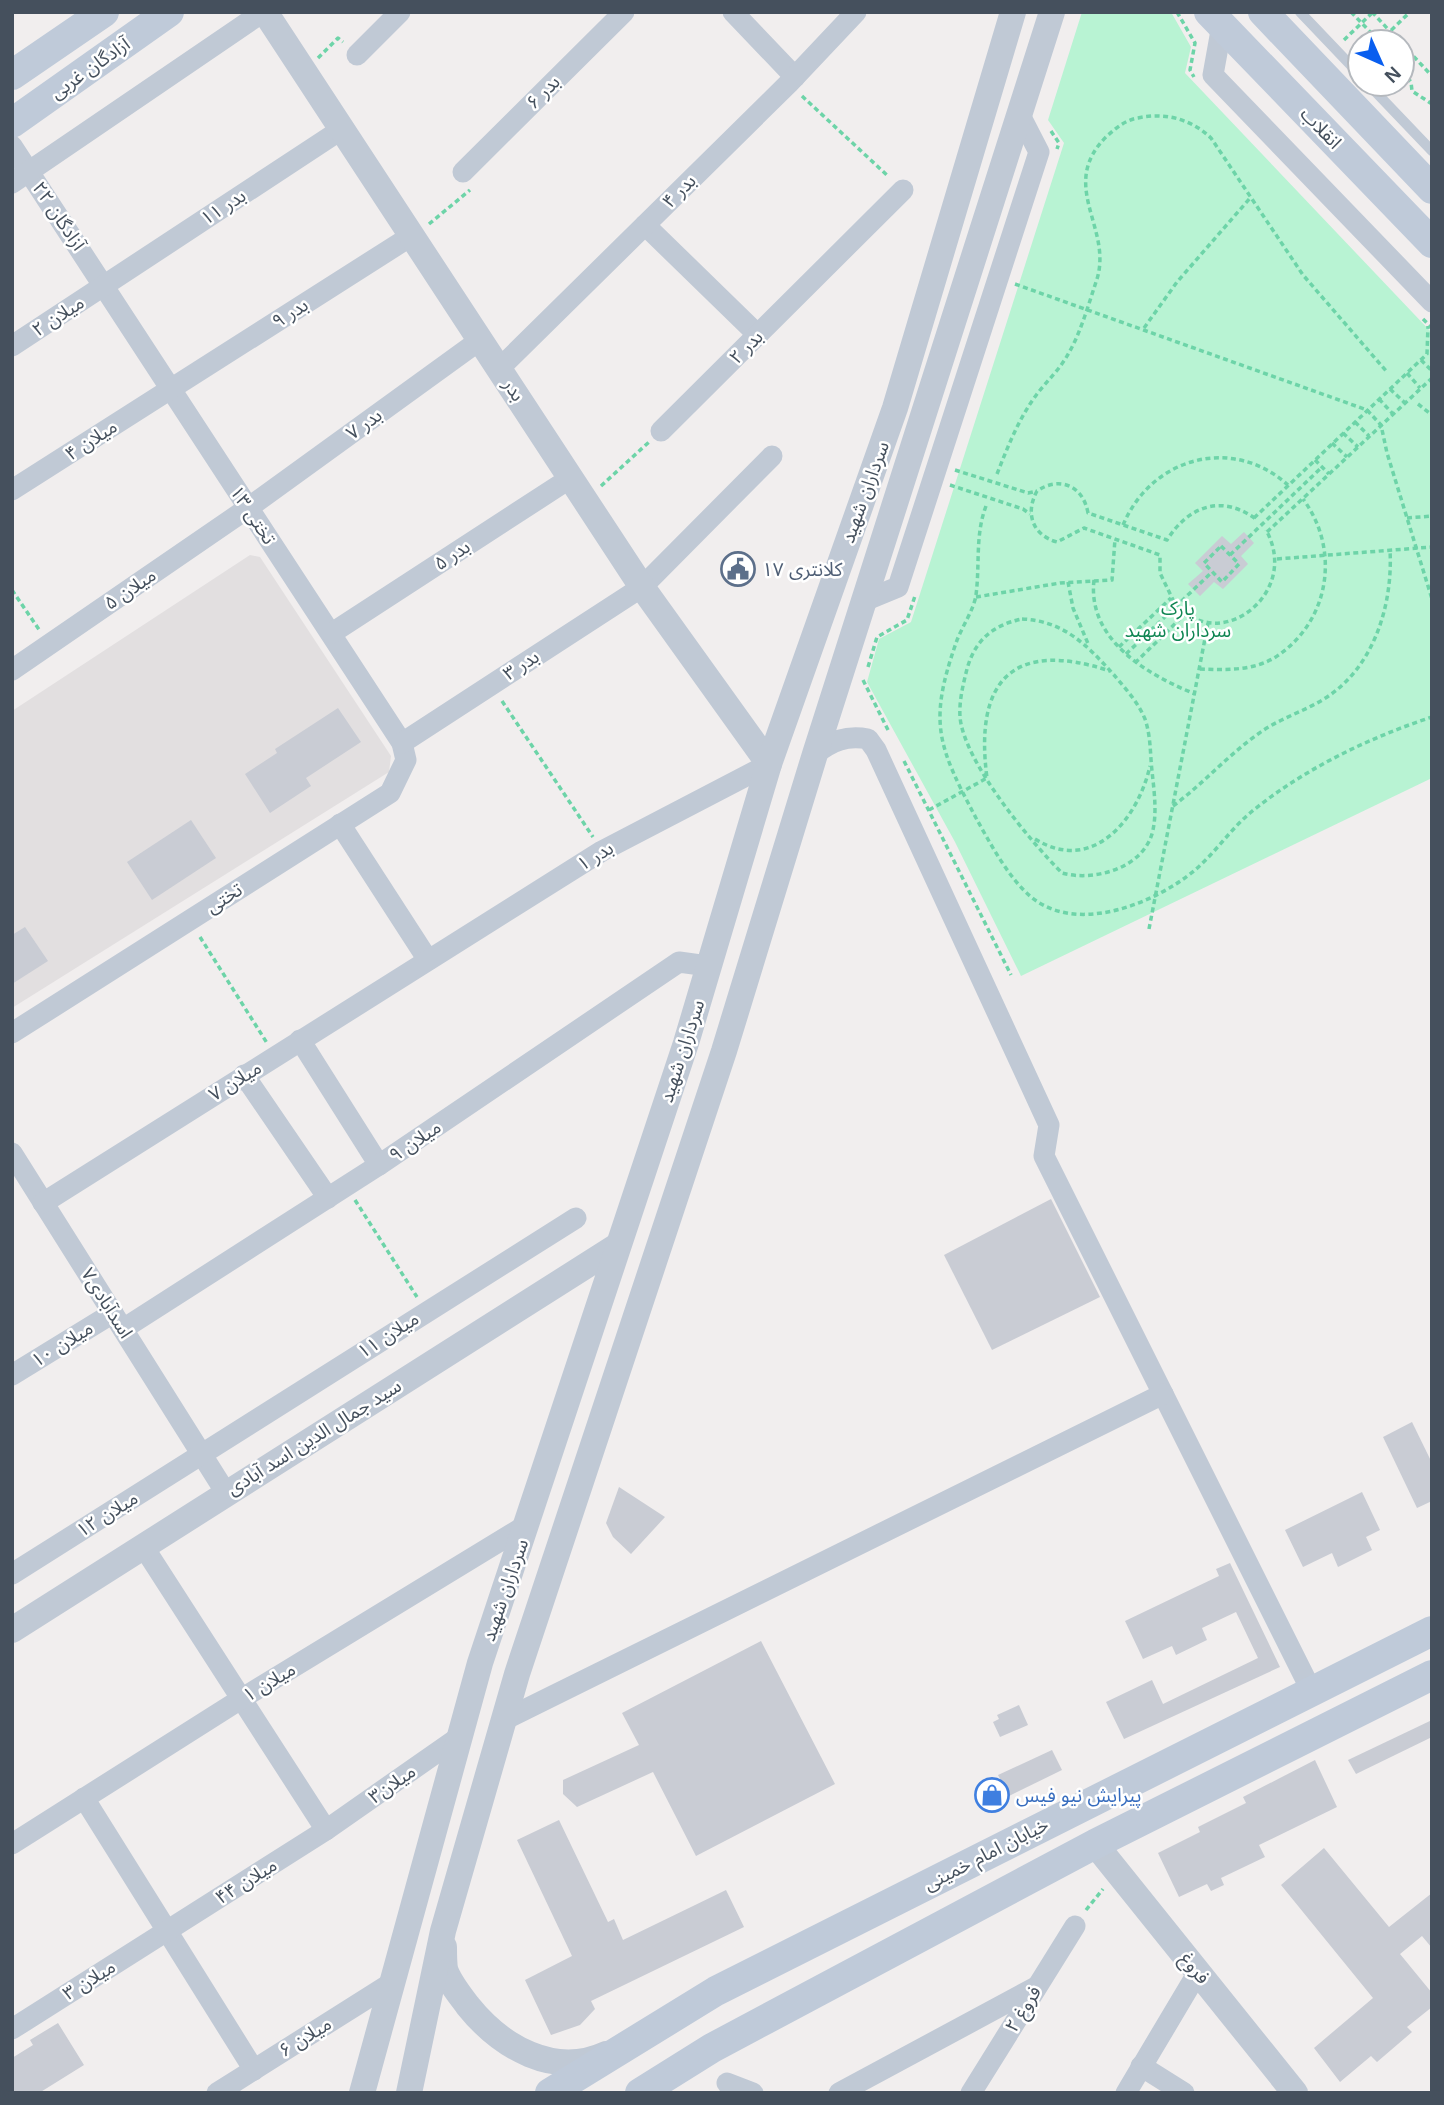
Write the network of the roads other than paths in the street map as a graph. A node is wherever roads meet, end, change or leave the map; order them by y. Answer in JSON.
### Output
{"nodes":[{"id":1,"x":104,"y":12,"type":"edge"},
{"id":2,"x":169,"y":12,"type":"edge"},
{"id":3,"x":264,"y":12,"type":"edge"},
{"id":4,"x":400,"y":12,"type":"edge"},
{"id":5,"x":624,"y":12,"type":"edge"},
{"id":6,"x":733,"y":12,"type":"edge"},
{"id":7,"x":856,"y":12,"type":"edge"},
{"id":8,"x":1013,"y":12,"type":"edge"},
{"id":9,"x":1052,"y":12,"type":"edge"},
{"id":10,"x":1263,"y":12,"type":"edge"},
{"id":11,"x":1300,"y":12,"type":"edge"},
{"id":12,"x":1215,"y":19,"type":"edge"},
{"id":13,"x":357,"y":55,"type":"road end"},
{"id":14,"x":1346,"y":60,"type":"edge"},
{"id":15,"x":12,"y":75,"type":"edge"},
{"id":16,"x":792,"y":80,"type":"junction"},
{"id":17,"x":1381,"y":98,"type":"edge"},
{"id":18,"x":1021,"y":117,"type":"junction"},
{"id":19,"x":12,"y":123,"type":"edge"},
{"id":20,"x":342,"y":129,"type":"junction"},
{"id":21,"x":12,"y":146,"type":"edge"},
{"id":22,"x":1432,"y":151,"type":"edge"},
{"id":23,"x":463,"y":172,"type":"road end"},
{"id":24,"x":21,"y":178,"type":"edge"},
{"id":25,"x":1432,"y":189,"type":"edge"},
{"id":26,"x":903,"y":190,"type":"road end"},
{"id":27,"x":645,"y":225,"type":"junction"},
{"id":28,"x":411,"y":236,"type":"junction"},
{"id":29,"x":1432,"y":243,"type":"edge"},
{"id":30,"x":105,"y":285,"type":"junction"},
{"id":31,"x":1431,"y":301,"type":"edge"},
{"id":32,"x":758,"y":335,"type":"junction"},
{"id":33,"x":480,"y":340,"type":"junction"},
{"id":34,"x":12,"y":346,"type":"edge"},
{"id":35,"x":499,"y":368,"type":"junction"},
{"id":36,"x":169,"y":390,"type":"junction"},
{"id":37,"x":661,"y":431,"type":"road end"},
{"id":38,"x":772,"y":456,"type":"dead end"},
{"id":39,"x":572,"y":477,"type":"junction"},
{"id":40,"x":12,"y":490,"type":"edge"},
{"id":41,"x":248,"y":508,"type":"junction"},
{"id":42,"x":642,"y":587,"type":"junction"},
{"id":43,"x":864,"y":601,"type":"junction"},
{"id":44,"x":332,"y":633,"type":"junction"},
{"id":45,"x":12,"y":670,"type":"edge"},
{"id":46,"x":402,"y":743,"type":"junction"},
{"id":47,"x":815,"y":754,"type":"junction"},
{"id":48,"x":769,"y":764,"type":"junction"},
{"id":49,"x":340,"y":824,"type":"junction"},
{"id":50,"x":428,"y":960,"type":"junction"},
{"id":51,"x":709,"y":966,"type":"junction"},
{"id":52,"x":12,"y":1033,"type":"edge"},
{"id":53,"x":300,"y":1040,"type":"junction"},
{"id":54,"x":686,"y":1043,"type":"junction"},
{"id":55,"x":724,"y":1051,"type":"junction"},
{"id":56,"x":244,"y":1075,"type":"junction"},
{"id":57,"x":379,"y":1165,"type":"junction"},
{"id":58,"x":16,"y":1167,"type":"edge"},
{"id":59,"x":337,"y":1192,"type":"junction"},
{"id":60,"x":43,"y":1203,"type":"junction"},
{"id":61,"x":576,"y":1218,"type":"dead end"},
{"id":62,"x":617,"y":1246,"type":"junction"},
{"id":63,"x":118,"y":1321,"type":"junction"},
{"id":64,"x":12,"y":1375,"type":"edge"},
{"id":65,"x":1163,"y":1394,"type":"junction"},
{"id":66,"x":201,"y":1454,"type":"junction"},
{"id":67,"x":226,"y":1493,"type":"junction"},
{"id":68,"x":528,"y":1524,"type":"junction"},
{"id":69,"x":143,"y":1546,"type":"junction"},
{"id":70,"x":12,"y":1574,"type":"edge"},
{"id":71,"x":12,"y":1630,"type":"edge"},
{"id":72,"x":1432,"y":1631,"type":"edge"},
{"id":73,"x":480,"y":1663,"type":"junction"},
{"id":74,"x":517,"y":1674,"type":"junction"},
{"id":75,"x":1432,"y":1675,"type":"edge"},
{"id":76,"x":1311,"y":1690,"type":"junction"},
{"id":77,"x":241,"y":1699,"type":"junction"},
{"id":78,"x":1275,"y":1707,"type":"junction"},
{"id":79,"x":502,"y":1721,"type":"junction"},
{"id":80,"x":459,"y":1737,"type":"junction"},
{"id":81,"x":1293,"y":1744,"type":"junction"},
{"id":82,"x":83,"y":1798,"type":"junction"},
{"id":83,"x":326,"y":1830,"type":"junction"},
{"id":84,"x":12,"y":1844,"type":"edge"},
{"id":85,"x":1095,"y":1844,"type":"junction"},
{"id":86,"x":1075,"y":1926,"type":"road end"},
{"id":87,"x":167,"y":1931,"type":"junction"},
{"id":88,"x":443,"y":1931,"type":"junction"},
{"id":89,"x":1198,"y":1972,"type":"junction"},
{"id":90,"x":393,"y":1982,"type":"junction"},
{"id":91,"x":1036,"y":1987,"type":"junction"},
{"id":92,"x":12,"y":2029,"type":"edge"},
{"id":93,"x":623,"y":2046,"type":"junction"},
{"id":94,"x":1141,"y":2066,"type":"junction"},
{"id":95,"x":254,"y":2070,"type":"junction"},
{"id":96,"x":727,"y":2083,"type":"dead end"},
{"id":97,"x":1285,"y":2089,"type":"edge"},
{"id":98,"x":217,"y":2093,"type":"edge"},
{"id":99,"x":362,"y":2093,"type":"edge"},
{"id":100,"x":409,"y":2093,"type":"edge"},
{"id":101,"x":550,"y":2093,"type":"edge"},
{"id":102,"x":640,"y":2093,"type":"edge"},
{"id":103,"x":753,"y":2093,"type":"edge"},
{"id":104,"x":839,"y":2093,"type":"edge"},
{"id":105,"x":971,"y":2093,"type":"edge"},
{"id":106,"x":1126,"y":2093,"type":"edge"},
{"id":107,"x":1184,"y":2093,"type":"edge"}],
"edges":[{"from":1,"to":15,"type":"main road","name":"آزادگان غربی"},
{"from":2,"to":19,"type":"main road","name":"آزادگان غربی"},
{"from":3,"to":20,"type":"street","name":"بدر"},
{"from":3,"to":24,"type":"street"},
{"from":4,"to":13,"type":"street"},
{"from":5,"to":23,"type":"street","name":"بدر ۶"},
{"from":6,"to":16,"type":"street"},
{"from":7,"to":16,"type":"street","name":"بدر ۴"},
{"from":8,"to":48,"type":"street","name":"سرداران شهید"},
{"from":9,"to":18,"type":"street","name":"سرداران شهید"},
{"from":10,"to":25,"type":"main road","name":"انقلاب"},
{"from":11,"to":14,"type":"lane"},
{"from":12,"to":29,"type":"main road","name":"انقلاب"},
{"from":12,"to":31,"type":"street"},
{"from":16,"to":27,"type":"street","name":"بدر ۴"},
{"from":17,"to":22,"type":"lane"},
{"from":18,"to":43,"type":"street","name":"سرداران شهید"},
{"from":18,"to":43,"type":"street"},
{"from":20,"to":28,"type":"street","name":"بدر"},
{"from":20,"to":30,"type":"street","name":"بدر ۱۱"},
{"from":21,"to":24,"type":"street","name":"آزادگان ۲۲"},
{"from":24,"to":30,"type":"street","name":"آزادگان ۲۲"},
{"from":26,"to":32,"type":"street","name":"بدر ۲"},
{"from":27,"to":32,"type":"street"},
{"from":27,"to":35,"type":"street","name":"بدر ۴"},
{"from":28,"to":33,"type":"street","name":"بدر"},
{"from":28,"to":36,"type":"street","name":"بدر ۹"},
{"from":30,"to":34,"type":"street","name":"میلان ۲"},
{"from":30,"to":36,"type":"street","name":"تختی ۱۳"},
{"from":32,"to":37,"type":"street","name":"بدر ۲"},
{"from":33,"to":35,"type":"street","name":"بدر"},
{"from":33,"to":41,"type":"street","name":"بدر ۷"},
{"from":35,"to":39,"type":"street","name":"بدر"},
{"from":36,"to":40,"type":"street","name":"میلان ۴"},
{"from":36,"to":41,"type":"street","name":"تختی ۱۳"},
{"from":38,"to":42,"type":"street","name":"بدر ۳"},
{"from":39,"to":42,"type":"street","name":"بدر"},
{"from":39,"to":44,"type":"street","name":"بدر ۵"},
{"from":41,"to":44,"type":"street","name":"تختی ۱۳"},
{"from":41,"to":45,"type":"street","name":"میلان ۵"},
{"from":42,"to":46,"type":"street","name":"بدر ۳"},
{"from":42,"to":48,"type":"street","name":"بدر"},
{"from":43,"to":47,"type":"street","name":"سرداران شهید"},
{"from":44,"to":46,"type":"street","name":"تختی ۱۳"},
{"from":46,"to":49,"type":"street","name":"تختی"},
{"from":47,"to":55,"type":"street","name":"سرداران شهید"},
{"from":47,"to":65,"type":"street"},
{"from":48,"to":50,"type":"street","name":"بدر ۱"},
{"from":48,"to":51,"type":"street","name":"سرداران شهید"},
{"from":49,"to":50,"type":"street"},
{"from":49,"to":52,"type":"street","name":"تختی"},
{"from":50,"to":53,"type":"street","name":"میلان ۷"},
{"from":51,"to":54,"type":"street","name":"سرداران شهید"},
{"from":51,"to":57,"type":"street","name":"میلان ۹"},
{"from":53,"to":56,"type":"street","name":"میلان ۷"},
{"from":53,"to":57,"type":"street"},
{"from":54,"to":55,"type":"street"},
{"from":54,"to":62,"type":"street","name":"سرداران شهید"},
{"from":55,"to":74,"type":"street","name":"سرداران شهید"},
{"from":56,"to":59,"type":"street"},
{"from":56,"to":60,"type":"street","name":"میلان ۷"},
{"from":57,"to":59,"type":"street","name":"میلان ۹"},
{"from":58,"to":60,"type":"street","name":"اسدآبادی۷"},
{"from":59,"to":63,"type":"street","name":"میلان ۹"},
{"from":60,"to":63,"type":"street","name":"اسدآبادی۷"},
{"from":61,"to":66,"type":"street","name":"میلان ۱۱"},
{"from":62,"to":67,"type":"street","name":"سید جمال الدین اسد آبادی"},
{"from":62,"to":68,"type":"street","name":"سرداران شهید"},
{"from":63,"to":64,"type":"street","name":"میلان ۱۰"},
{"from":63,"to":66,"type":"street","name":"اسدآبادی۷"},
{"from":65,"to":76,"type":"street"},
{"from":65,"to":79,"type":"street"},
{"from":66,"to":67,"type":"street","name":"اسدآبادی۷"},
{"from":66,"to":70,"type":"street","name":"میلان ۱۲"},
{"from":67,"to":69,"type":"street","name":"سید جمال الدین اسد آبادی"},
{"from":68,"to":73,"type":"street","name":"سرداران شهید"},
{"from":68,"to":77,"type":"street","name":"میلان ۱"},
{"from":69,"to":71,"type":"street","name":"سید جمال الدین اسد آبادی"},
{"from":69,"to":77,"type":"street"},
{"from":72,"to":76,"type":"main road","name":"خیابان امام خمینی"},
{"from":73,"to":74,"type":"street"},
{"from":73,"to":80,"type":"street","name":"سرداران شهید"},
{"from":74,"to":79,"type":"street","name":"سرداران شهید"},
{"from":75,"to":81,"type":"main road"},
{"from":76,"to":78,"type":"main road","name":"خیابان امام خمینی"},
{"from":77,"to":82,"type":"street","name":"میلان ۱"},
{"from":77,"to":83,"type":"street"},
{"from":78,"to":81,"type":"main road"},
{"from":78,"to":93,"type":"main road","name":"خیابان امام خمینی"},
{"from":79,"to":88,"type":"street","name":"سرداران شهید"},
{"from":80,"to":83,"type":"street","name":"میلان۳"},
{"from":80,"to":90,"type":"street","name":"سرداران شهید"},
{"from":81,"to":85,"type":"main road"},
{"from":82,"to":84,"type":"street","name":"میلان ۱"},
{"from":82,"to":87,"type":"street"},
{"from":83,"to":87,"type":"street","name":"میلان ۴۴"},
{"from":85,"to":89,"type":"street","name":"فروغ"},
{"from":85,"to":102,"type":"main road"},
{"from":86,"to":91,"type":"street","name":"فروغ ۲"},
{"from":87,"to":92,"type":"street","name":"میلان ۳"},
{"from":87,"to":95,"type":"street"},
{"from":88,"to":93,"type":"street"},
{"from":88,"to":100,"type":"street","name":"سرداران شهید"},
{"from":89,"to":94,"type":"street"},
{"from":89,"to":97,"type":"street","name":"فروغ"},
{"from":90,"to":95,"type":"street","name":"میلان ۶"},
{"from":90,"to":99,"type":"street","name":"سرداران شهید"},
{"from":91,"to":104,"type":"street"},
{"from":91,"to":105,"type":"street","name":"فروغ ۲"},
{"from":93,"to":101,"type":"main road","name":"خیابان امام خمینی"},
{"from":94,"to":106,"type":"street"},
{"from":94,"to":107,"type":"street"},
{"from":95,"to":98,"type":"street","name":"میلان ۶"},
{"from":96,"to":103,"type":"street"}]}
